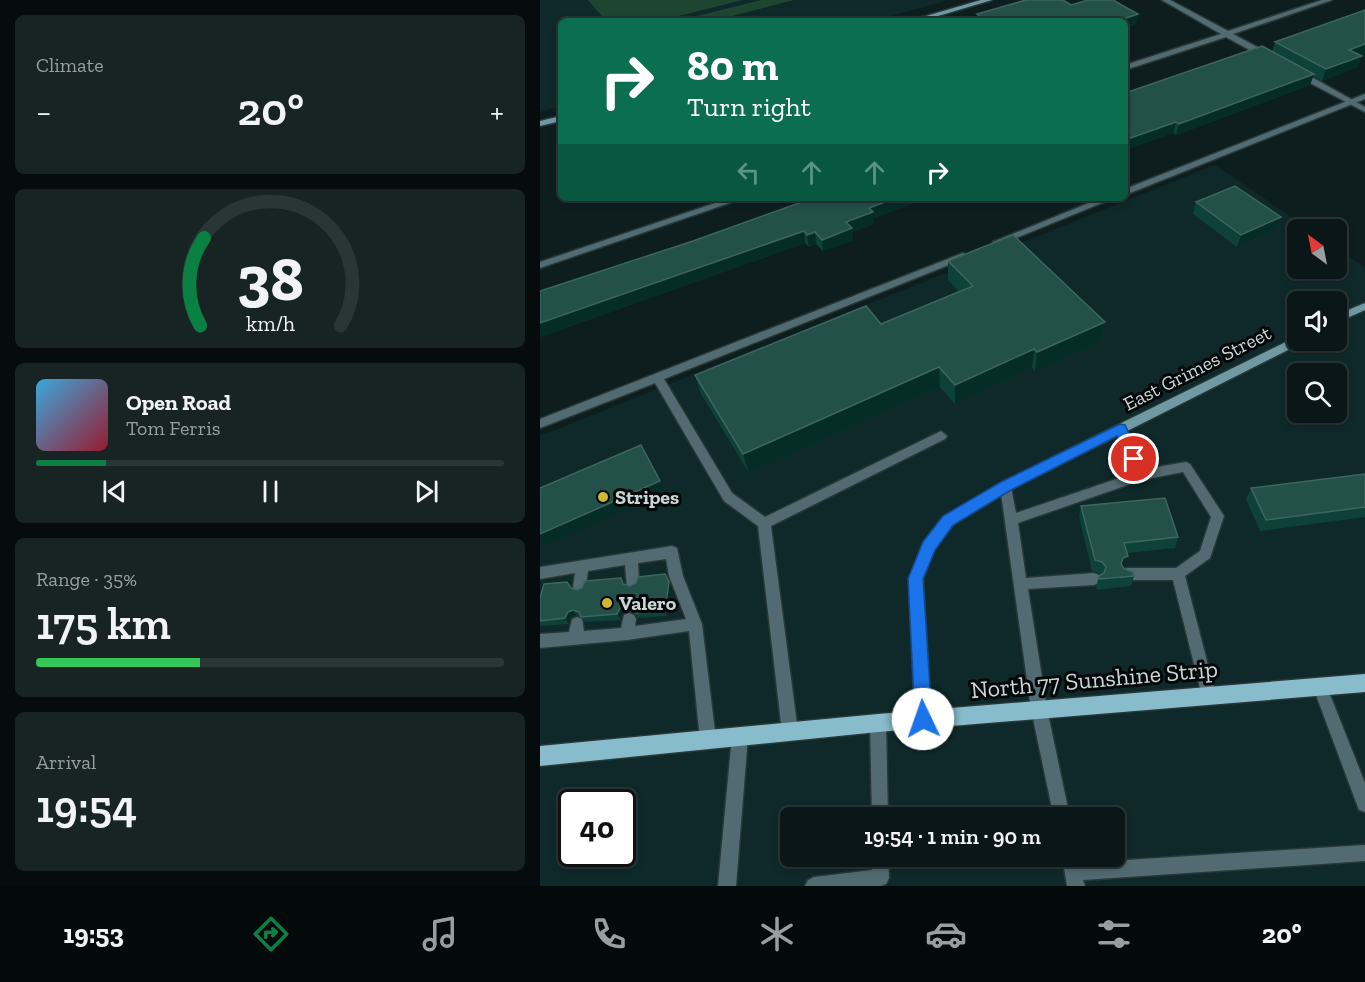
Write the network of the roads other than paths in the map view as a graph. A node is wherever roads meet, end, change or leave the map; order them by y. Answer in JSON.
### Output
{"nodes":[{"id":1,"x":988,"y":0,"type":"edge"},
{"id":2,"x":1165,"y":0,"type":"edge"},
{"id":3,"x":1329,"y":0,"type":"edge"},
{"id":4,"x":924,"y":18,"type":"edge"},
{"id":5,"x":1228,"y":34,"type":"junction"},
{"id":6,"x":1279,"y":62,"type":"edge"},
{"id":7,"x":1128,"y":67,"type":"edge"},
{"id":8,"x":1289,"y":68,"type":"edge"},
{"id":9,"x":1365,"y":96,"type":"edge"},
{"id":10,"x":1351,"y":102,"type":"junction"},
{"id":11,"x":1365,"y":110,"type":"edge"},
{"id":12,"x":558,"y":119,"type":"edge"},
{"id":13,"x":540,"y":124,"type":"edge"},
{"id":14,"x":1128,"y":191,"type":"edge"},
{"id":15,"x":730,"y":201,"type":"edge"},
{"id":16,"x":1101,"y":201,"type":"edge"},
{"id":17,"x":988,"y":246,"type":"edge"},
{"id":18,"x":977,"y":250,"type":"edge"},
{"id":19,"x":540,"y":265,"type":"edge"},
{"id":20,"x":1365,"y":306,"type":"edge"},
{"id":21,"x":1347,"y":315,"type":"edge"},
{"id":22,"x":1287,"y":346,"type":"edge"},
{"id":23,"x":657,"y":377,"type":"junction"},
{"id":24,"x":540,"y":424,"type":"edge"},
{"id":25,"x":1120,"y":429,"type":"junction"},
{"id":26,"x":940,"y":436,"type":"dead end"},
{"id":27,"x":1141,"y":475,"type":"junction"},
{"id":28,"x":1006,"y":486,"type":"junction"},
{"id":29,"x":1012,"y":520,"type":"junction"},
{"id":30,"x":764,"y":523,"type":"junction"},
{"id":31,"x":632,"y":558,"type":"junction"},
{"id":32,"x":582,"y":566,"type":"junction"},
{"id":33,"x":540,"y":573,"type":"edge"},
{"id":34,"x":1127,"y":574,"type":"edge"},
{"id":35,"x":1178,"y":574,"type":"junction"},
{"id":36,"x":1094,"y":579,"type":"dead end"},
{"id":37,"x":632,"y":583,"type":"edge"},
{"id":38,"x":1021,"y":584,"type":"junction"},
{"id":39,"x":580,"y":586,"type":"edge"},
{"id":40,"x":629,"y":619,"type":"dead end"},
{"id":41,"x":695,"y":624,"type":"junction"},
{"id":42,"x":627,"y":634,"type":"junction"},
{"id":43,"x":540,"y":641,"type":"edge"},
{"id":44,"x":1365,"y":683,"type":"edge"},
{"id":45,"x":1320,"y":687,"type":"junction"},
{"id":46,"x":1209,"y":696,"type":"junction"},
{"id":47,"x":1039,"y":709,"type":"junction"},
{"id":48,"x":923,"y":719,"type":"junction"},
{"id":49,"x":878,"y":723,"type":"junction"},
{"id":50,"x":790,"y":732,"type":"junction"},
{"id":51,"x":740,"y":736,"type":"junction"},
{"id":52,"x":708,"y":740,"type":"junction"},
{"id":53,"x":540,"y":756,"type":"edge"},
{"id":54,"x":1365,"y":804,"type":"edge"},
{"id":55,"x":879,"y":807,"type":"edge"},
{"id":56,"x":1060,"y":807,"type":"edge"},
{"id":57,"x":1365,"y":853,"type":"edge"},
{"id":58,"x":880,"y":867,"type":"edge"},
{"id":59,"x":1073,"y":872,"type":"edge"},
{"id":60,"x":727,"y":886,"type":"edge"},
{"id":61,"x":814,"y":886,"type":"edge"}],
"edges":[{"from":1,"to":4,"type":"street"},
{"from":2,"to":5,"type":"street"},
{"from":3,"to":5,"type":"street"},
{"from":5,"to":6,"type":"street"},
{"from":5,"to":7,"type":"street"},
{"from":8,"to":10,"type":"street"},
{"from":9,"to":10,"type":"street"},
{"from":10,"to":11,"type":"street"},
{"from":10,"to":14,"type":"street"},
{"from":12,"to":13,"type":"street"},
{"from":15,"to":19,"type":"street"},
{"from":16,"to":17,"type":"street"},
{"from":18,"to":23,"type":"street"},
{"from":20,"to":21,"type":"street"},
{"from":22,"to":25,"type":"street","name":"East Grimes Street"},
{"from":23,"to":24,"type":"street"},
{"from":23,"to":30,"type":"street"},
{"from":25,"to":27,"type":"street"},
{"from":25,"to":28,"type":"street","name":"East Grimes Street"},
{"from":26,"to":30,"type":"street"},
{"from":27,"to":29,"type":"street"},
{"from":27,"to":35,"type":"street"},
{"from":28,"to":29,"type":"street"},
{"from":28,"to":48,"type":"street","name":"East Grimes Street"},
{"from":29,"to":38,"type":"street"},
{"from":30,"to":50,"type":"street"},
{"from":31,"to":32,"type":"street"},
{"from":31,"to":37,"type":"street"},
{"from":31,"to":41,"type":"street"},
{"from":32,"to":33,"type":"street"},
{"from":32,"to":39,"type":"street"},
{"from":34,"to":35,"type":"street"},
{"from":35,"to":46,"type":"street"},
{"from":36,"to":38,"type":"street"},
{"from":38,"to":47,"type":"street"},
{"from":40,"to":42,"type":"street"},
{"from":41,"to":42,"type":"street"},
{"from":41,"to":52,"type":"street"},
{"from":42,"to":43,"type":"street"},
{"from":44,"to":45,"type":"main road","name":"North 77 Sunshine Strip"},
{"from":45,"to":46,"type":"main road","name":"North 77 Sunshine Strip"},
{"from":45,"to":54,"type":"street"},
{"from":46,"to":47,"type":"main road","name":"North 77 Sunshine Strip"},
{"from":47,"to":48,"type":"main road","name":"North 77 Sunshine Strip"},
{"from":47,"to":56,"type":"street"},
{"from":48,"to":49,"type":"main road","name":"North 77 Sunshine Strip"},
{"from":49,"to":50,"type":"main road","name":"North 77 Sunshine Strip"},
{"from":49,"to":55,"type":"street"},
{"from":50,"to":51,"type":"main road","name":"North 77 Sunshine Strip"},
{"from":51,"to":52,"type":"main road","name":"North 77 Sunshine Strip"},
{"from":51,"to":60,"type":"street"},
{"from":52,"to":53,"type":"main road","name":"North 77 Sunshine Strip"},
{"from":57,"to":59,"type":"street"},
{"from":58,"to":61,"type":"street"}]}
